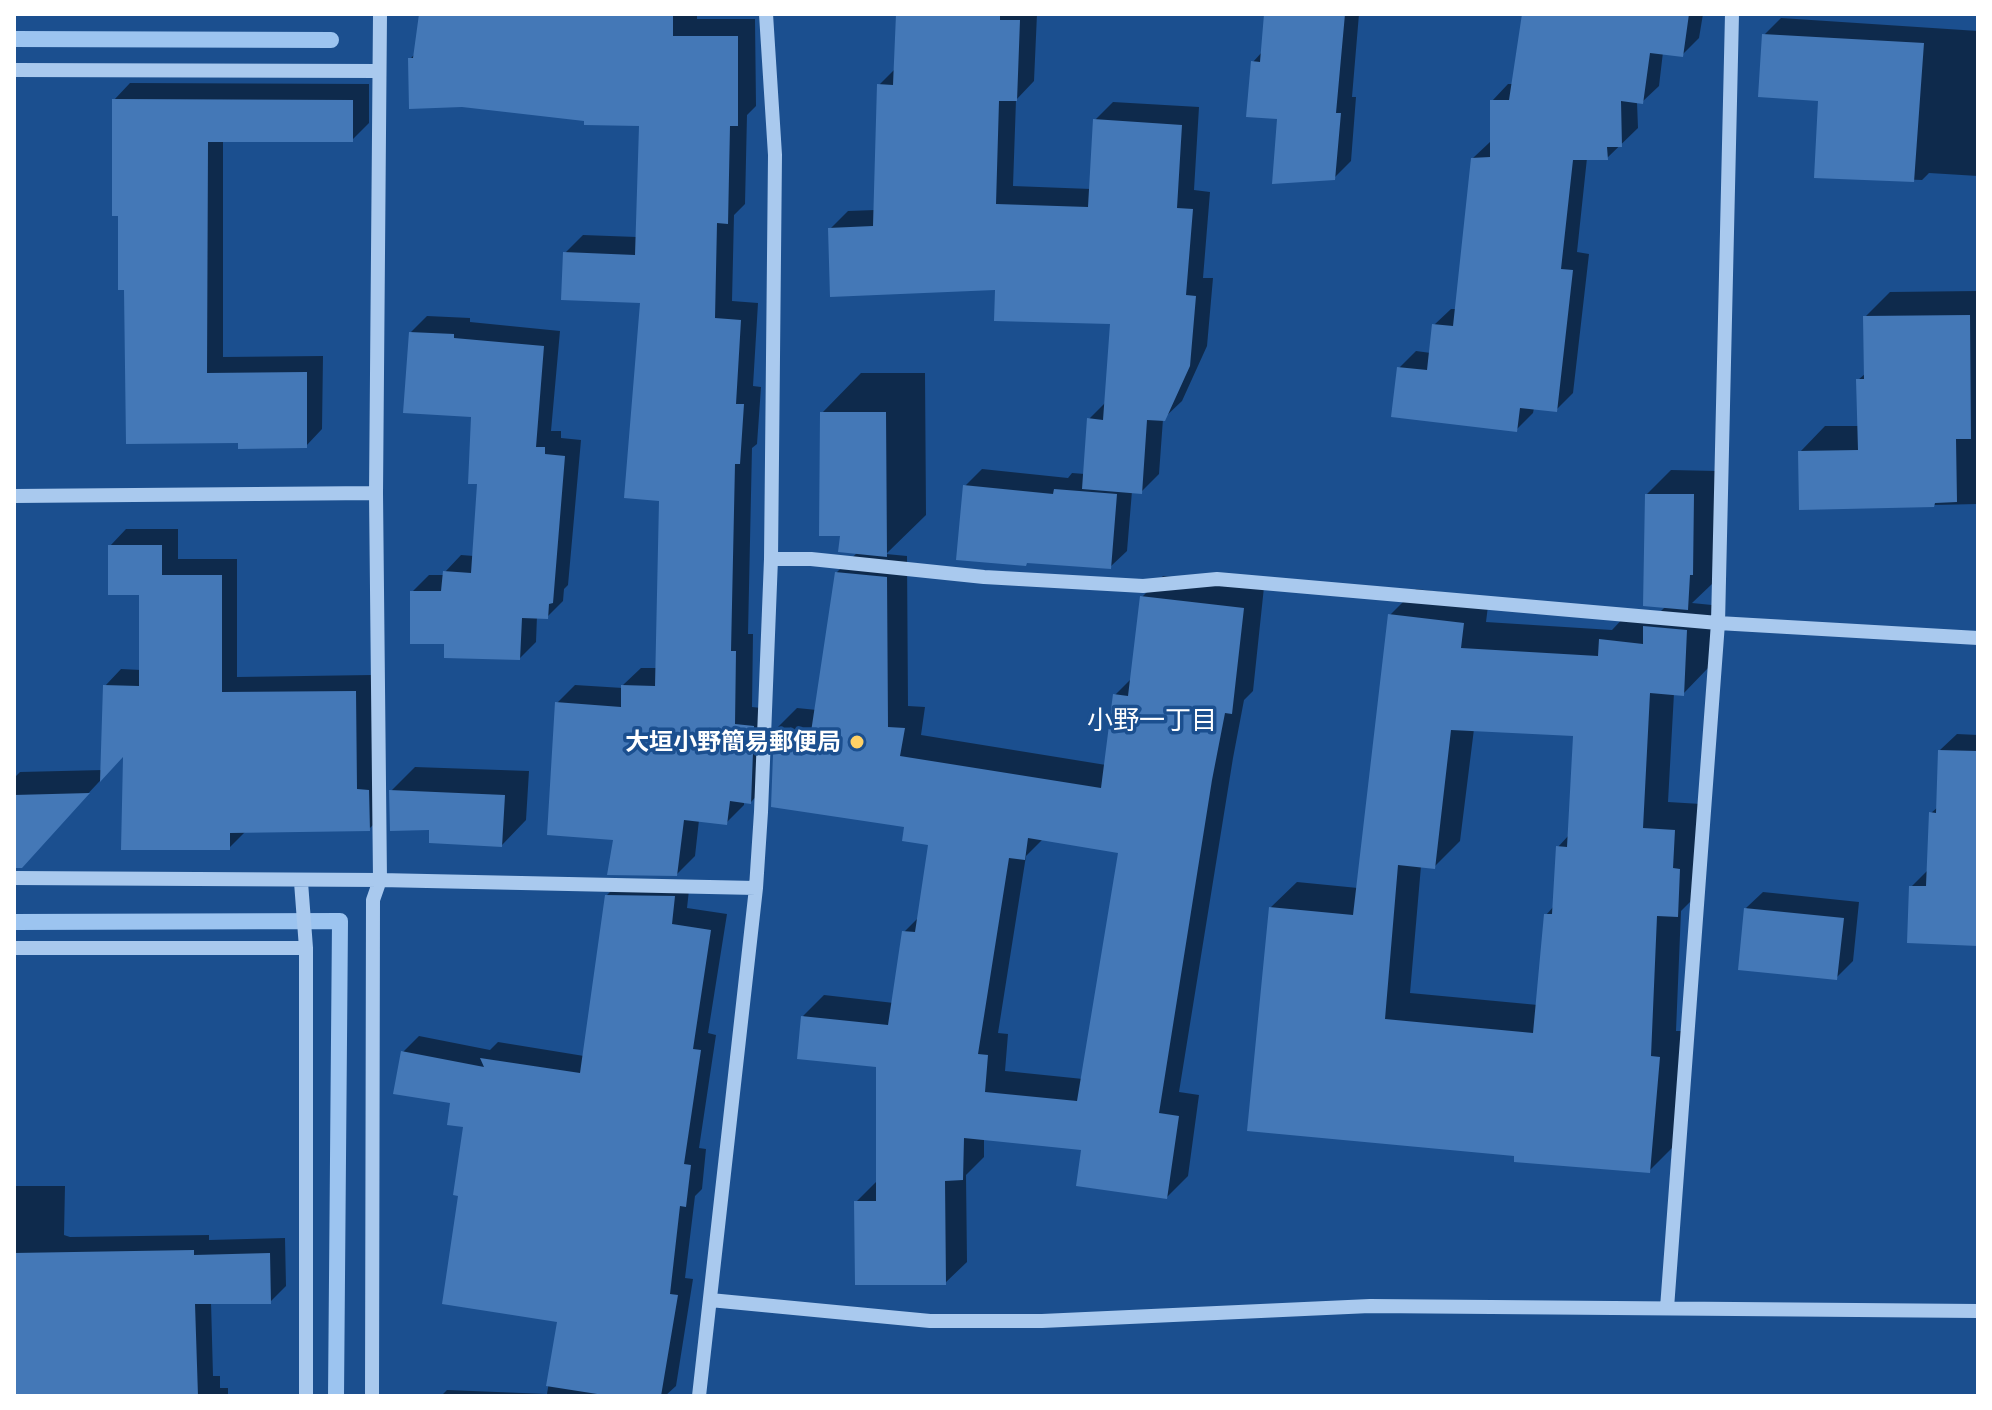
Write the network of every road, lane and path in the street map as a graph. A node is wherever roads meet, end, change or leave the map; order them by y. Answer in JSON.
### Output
{"nodes":[{"id":1,"x":380,"y":14,"type":"edge"},
{"id":2,"x":766,"y":14,"type":"edge"},
{"id":3,"x":1732,"y":14,"type":"edge"},
{"id":4,"x":14,"y":70,"type":"edge"},
{"id":5,"x":379,"y":71,"type":"junction"},
{"id":6,"x":376,"y":493,"type":"junction"},
{"id":7,"x":14,"y":496,"type":"edge"},
{"id":8,"x":771,"y":559,"type":"junction"},
{"id":9,"x":1718,"y":623,"type":"junction"},
{"id":10,"x":1978,"y":638,"type":"edge"},
{"id":11,"x":14,"y":878,"type":"edge"},
{"id":12,"x":380,"y":880,"type":"junction"},
{"id":13,"x":301,"y":882,"type":"junction"},
{"id":14,"x":756,"y":888,"type":"junction"},
{"id":15,"x":14,"y":948,"type":"edge"},
{"id":16,"x":306,"y":948,"type":"junction"},
{"id":17,"x":710,"y":1300,"type":"junction"},
{"id":18,"x":1667,"y":1308,"type":"junction"},
{"id":19,"x":1978,"y":1311,"type":"edge"},
{"id":20,"x":306,"y":1396,"type":"edge"},
{"id":21,"x":372,"y":1396,"type":"edge"},
{"id":22,"x":699,"y":1396,"type":"edge"}],
"edges":[{"from":1,"to":5,"type":"street"},
{"from":2,"to":8,"type":"street"},
{"from":3,"to":9,"type":"street"},
{"from":4,"to":5,"type":"street"},
{"from":5,"to":6,"type":"street"},
{"from":6,"to":7,"type":"street"},
{"from":6,"to":12,"type":"street"},
{"from":8,"to":9,"type":"street"},
{"from":8,"to":14,"type":"street"},
{"from":9,"to":10,"type":"street"},
{"from":9,"to":18,"type":"street"},
{"from":11,"to":13,"type":"street"},
{"from":12,"to":13,"type":"street"},
{"from":12,"to":14,"type":"street"},
{"from":12,"to":21,"type":"street"},
{"from":13,"to":16,"type":"street"},
{"from":14,"to":17,"type":"street"},
{"from":15,"to":16,"type":"street"},
{"from":16,"to":20,"type":"street"},
{"from":17,"to":18,"type":"street"},
{"from":17,"to":22,"type":"street"},
{"from":18,"to":19,"type":"street"}]}
